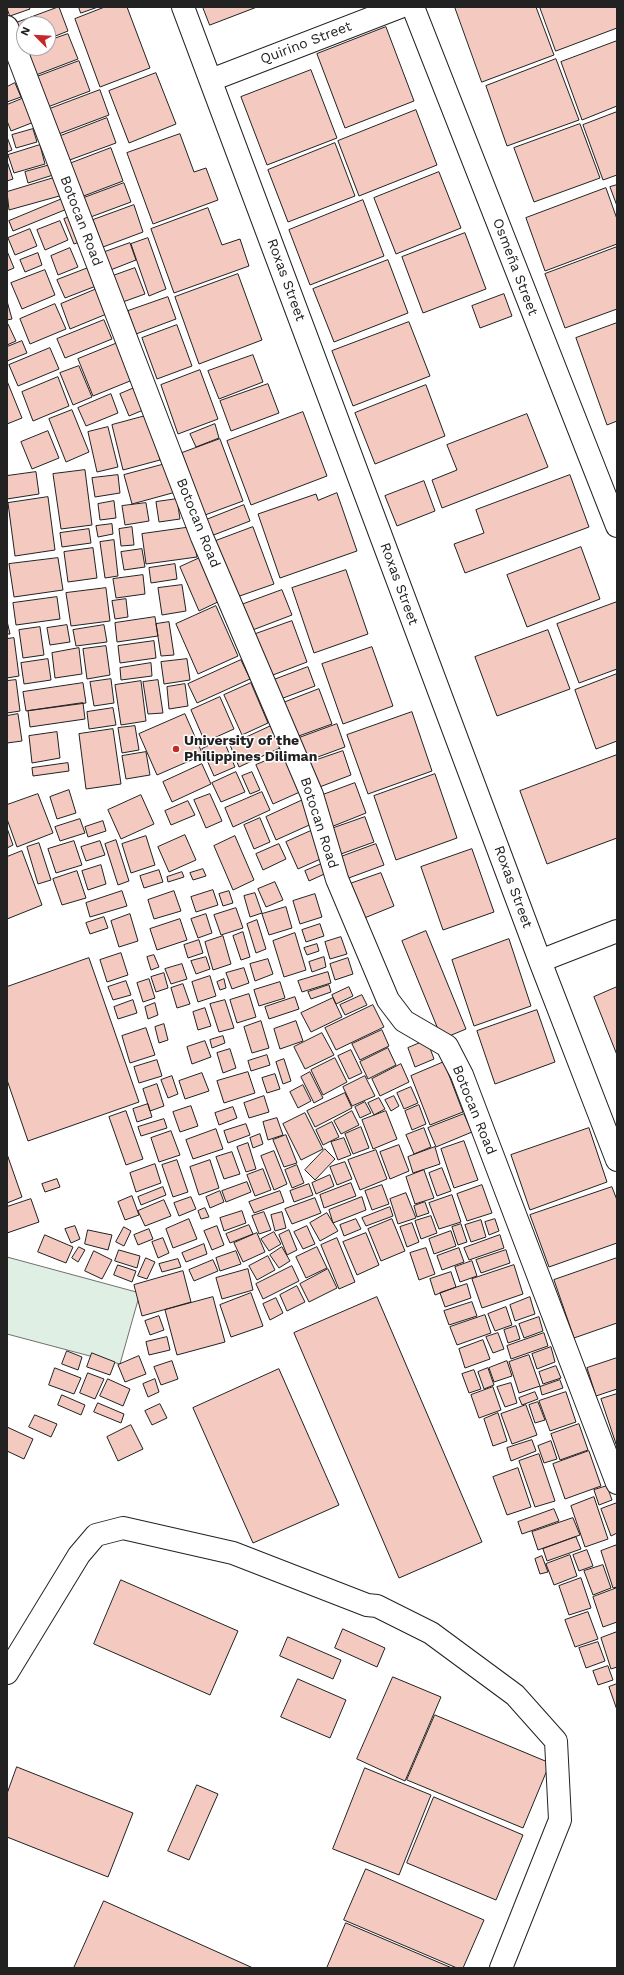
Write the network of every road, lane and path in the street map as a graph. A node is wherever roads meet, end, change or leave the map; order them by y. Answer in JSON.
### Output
{"nodes":[{"id":1,"x":182,"y":7,"type":"edge"},
{"id":2,"x":400,"y":7,"type":"edge"},
{"id":3,"x":413,"y":7,"type":"edge"},
{"id":4,"x":7,"y":27,"type":"edge"},
{"id":5,"x":211,"y":80,"type":"junction"},
{"id":6,"x":617,"y":526,"type":"edge"},
{"id":7,"x":617,"y":931,"type":"edge"},
{"id":8,"x":540,"y":961,"type":"junction"},
{"id":9,"x":617,"y":1160,"type":"edge"},
{"id":10,"x":617,"y":1483,"type":"edge"},
{"id":11,"x":7,"y":1673,"type":"edge"},
{"id":12,"x":501,"y":1968,"type":"edge"}],
"edges":[{"from":1,"to":5,"type":"street","name":"Roxas Street"},
{"from":2,"to":5,"type":"street","name":"Quirino Street"},
{"from":3,"to":6,"type":"street","name":"Osmeña Street"},
{"from":4,"to":10,"type":"street","name":"Botocan Road"},
{"from":5,"to":8,"type":"street","name":"Roxas Street"},
{"from":7,"to":8,"type":"street"},
{"from":8,"to":9,"type":"street","name":"Roxas Street"},
{"from":11,"to":12,"type":"street"}]}
